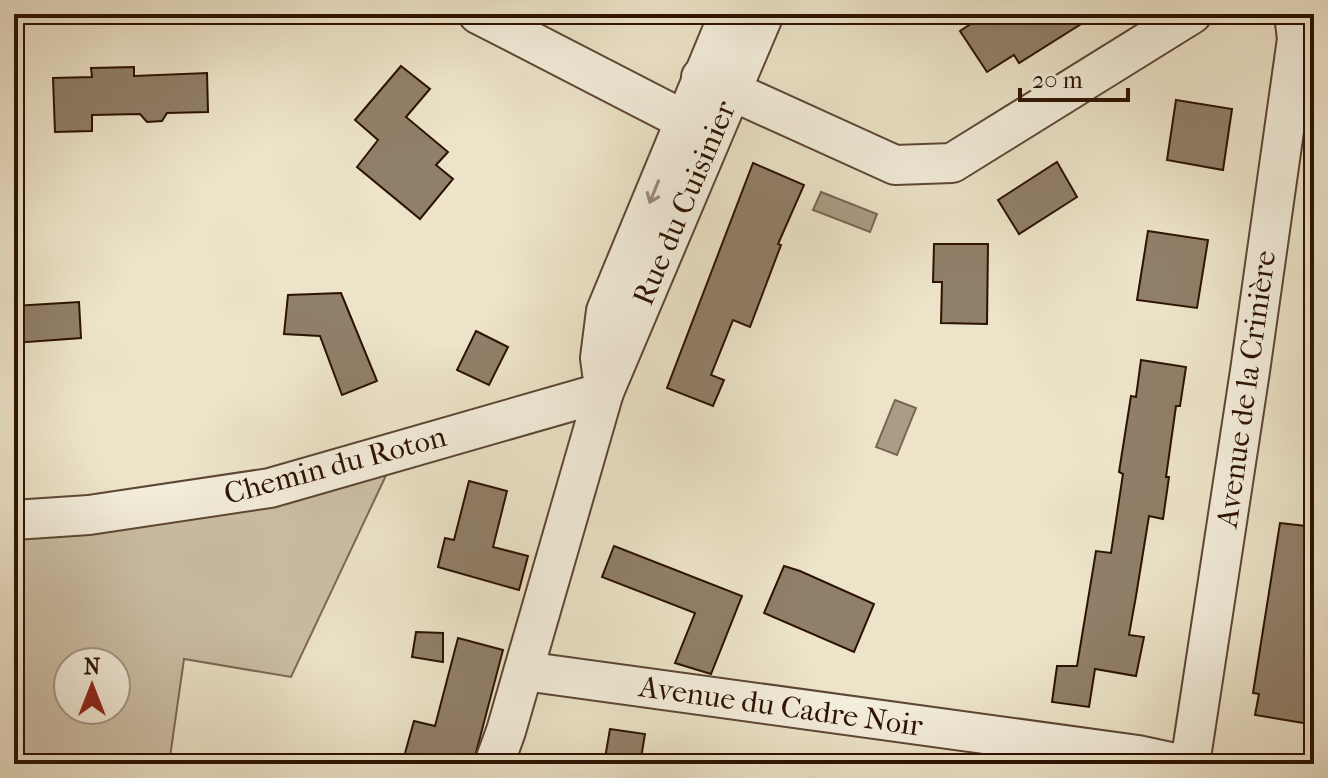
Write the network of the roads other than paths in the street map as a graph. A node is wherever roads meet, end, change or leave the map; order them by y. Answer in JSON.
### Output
{"nodes":[{"id":1,"x":478,"y":14,"type":"edge"},
{"id":2,"x":729,"y":14,"type":"edge"},
{"id":3,"x":764,"y":14,"type":"edge"},
{"id":4,"x":1192,"y":14,"type":"edge"},
{"id":5,"x":1294,"y":14,"type":"edge"},
{"id":6,"x":717,"y":84,"type":"junction"},
{"id":7,"x":699,"y":128,"type":"junction"},
{"id":8,"x":604,"y":392,"type":"junction"},
{"id":9,"x":14,"y":520,"type":"edge"},
{"id":10,"x":524,"y":671,"type":"junction"},
{"id":11,"x":494,"y":764,"type":"edge"},
{"id":12,"x":1180,"y":764,"type":"edge"},
{"id":13,"x":1190,"y":764,"type":"edge"}],
"edges":[{"from":1,"to":7,"type":"street"},
{"from":2,"to":6,"type":"street","name":"Rue du Cuisinier"},
{"from":3,"to":6,"type":"street","name":"Rue du Cuisinier"},
{"from":4,"to":6,"type":"street"},
{"from":5,"to":13,"type":"street","name":"Avenue de la Crinière"},
{"from":6,"to":7,"type":"street","name":"Rue du Cuisinier"},
{"from":7,"to":8,"type":"street","name":"Rue du Cuisinier"},
{"from":8,"to":9,"type":"street","name":"Chemin du Roton"},
{"from":8,"to":10,"type":"street","name":"Rue du Cuisinier"},
{"from":10,"to":11,"type":"street","name":"Rue du Cuisinier"},
{"from":10,"to":12,"type":"street","name":"Avenue du Cadre Noir"}]}
